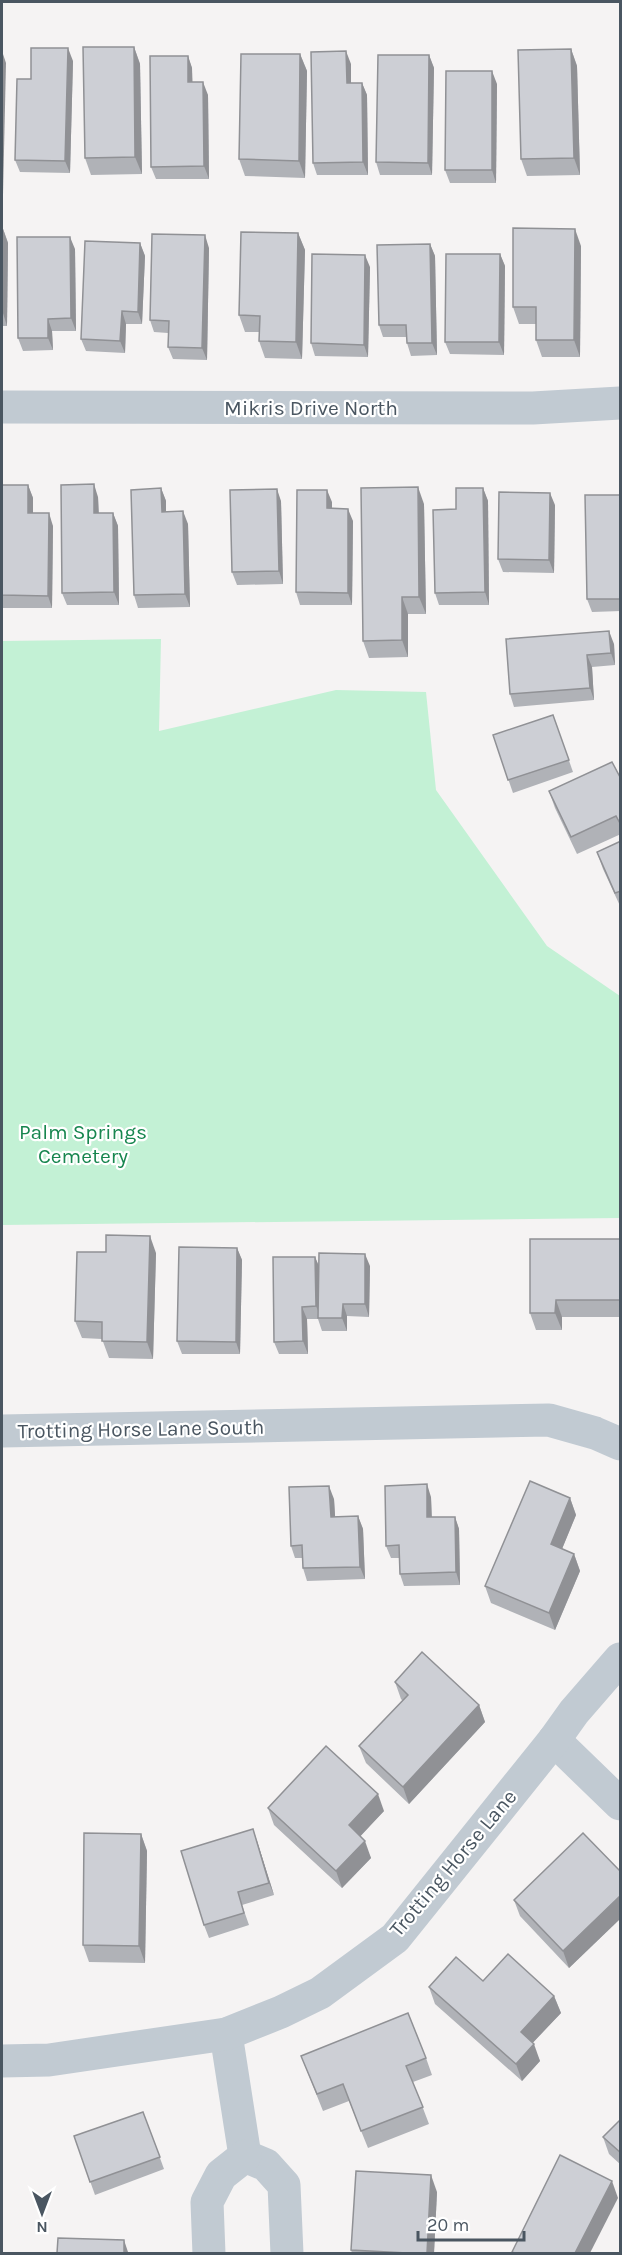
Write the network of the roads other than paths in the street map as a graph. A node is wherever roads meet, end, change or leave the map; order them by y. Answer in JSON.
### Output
{"nodes":[{"id":1,"x":621,"y":403,"type":"edge"},
{"id":2,"x":2,"y":407,"type":"edge"},
{"id":3,"x":2,"y":1431,"type":"edge"},
{"id":4,"x":621,"y":1444,"type":"edge"},
{"id":5,"x":621,"y":1659,"type":"edge"},
{"id":6,"x":554,"y":1740,"type":"junction"},
{"id":7,"x":621,"y":1804,"type":"edge"},
{"id":8,"x":226,"y":2034,"type":"junction"},
{"id":9,"x":2,"y":2061,"type":"edge"},
{"id":10,"x":246,"y":2156,"type":"junction"},
{"id":11,"x":209,"y":2253,"type":"edge"},
{"id":12,"x":287,"y":2253,"type":"edge"}],
"edges":[{"from":1,"to":2,"type":"street","name":"Mikris Drive North"},
{"from":3,"to":4,"type":"street","name":"Trotting Horse Lane South"},
{"from":5,"to":6,"type":"street","name":"Trotting Horse Lane"},
{"from":6,"to":7,"type":"street"},
{"from":6,"to":8,"type":"street","name":"Trotting Horse Lane"},
{"from":8,"to":9,"type":"street","name":"Trotting Horse Lane"},
{"from":8,"to":10,"type":"street"},
{"from":10,"to":11,"type":"street"},
{"from":10,"to":12,"type":"street"}]}
